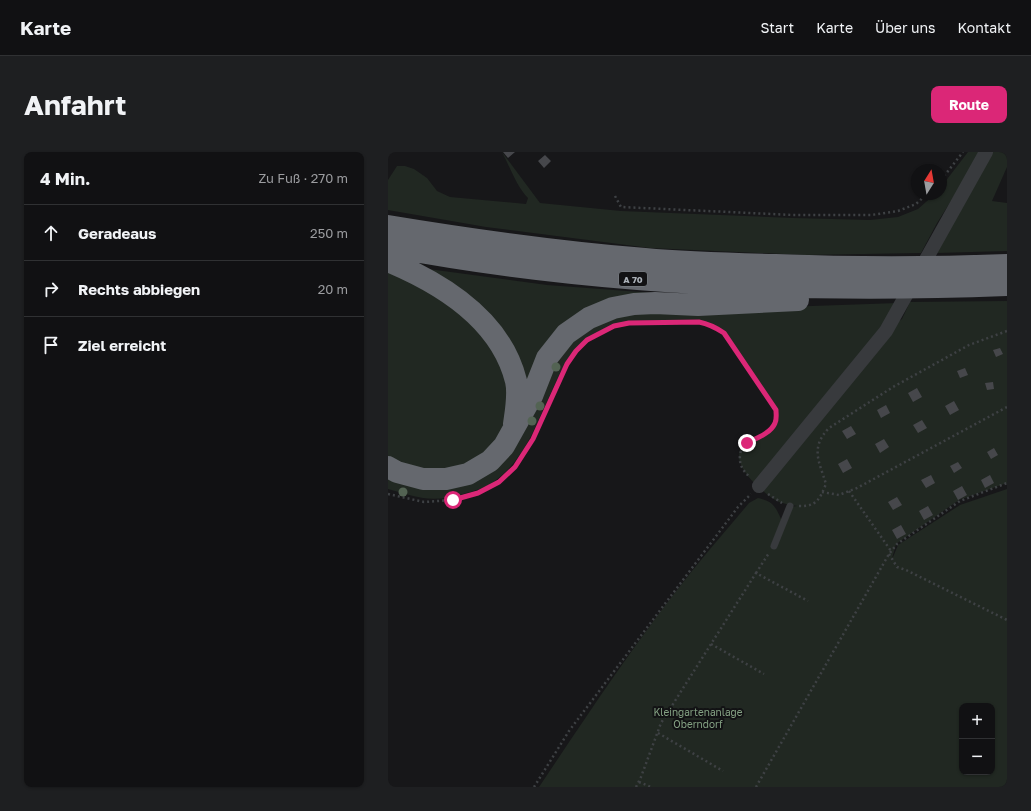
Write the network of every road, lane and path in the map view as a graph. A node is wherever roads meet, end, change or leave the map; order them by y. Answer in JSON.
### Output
{"nodes":[{"id":1,"x":963,"y":152,"type":"edge"},
{"id":2,"x":986,"y":152,"type":"edge"},
{"id":3,"x":947,"y":172,"type":"edge"},
{"id":4,"x":614,"y":196,"type":"dead end"},
{"id":5,"x":920,"y":200,"type":"edge"},
{"id":6,"x":388,"y":226,"type":"edge"},
{"id":7,"x":388,"y":246,"type":"edge"},
{"id":8,"x":388,"y":261,"type":"edge"},
{"id":9,"x":1007,"y":265,"type":"edge"},
{"id":10,"x":1007,"y":285,"type":"edge"},
{"id":11,"x":880,"y":288,"type":"junction"},
{"id":12,"x":683,"y":322,"type":"dead end"},
{"id":13,"x":699,"y":322,"type":"dead end"},
{"id":14,"x":629,"y":323,"type":"dead end"},
{"id":15,"x":1007,"y":332,"type":"edge"},
{"id":16,"x":587,"y":340,"type":"dead end"},
{"id":17,"x":1007,"y":407,"type":"edge"},
{"id":18,"x":513,"y":430,"type":"junction"},
{"id":19,"x":388,"y":467,"type":"edge"},
{"id":20,"x":1007,"y":483,"type":"edge"},
{"id":21,"x":759,"y":486,"type":"junction"},
{"id":22,"x":849,"y":491,"type":"junction"},
{"id":23,"x":388,"y":494,"type":"edge"},
{"id":24,"x":790,"y":506,"type":"dead end"},
{"id":25,"x":774,"y":546,"type":"joint"},
{"id":26,"x":891,"y":551,"type":"junction"},
{"id":27,"x":888,"y":554,"type":"junction"},
{"id":28,"x":756,"y":573,"type":"junction"},
{"id":29,"x":808,"y":601,"type":"dead end"},
{"id":30,"x":1007,"y":620,"type":"edge"},
{"id":31,"x":711,"y":644,"type":"junction"},
{"id":32,"x":764,"y":674,"type":"dead end"},
{"id":33,"x":657,"y":732,"type":"junction"},
{"id":34,"x":723,"y":771,"type":"dead end"},
{"id":35,"x":639,"y":782,"type":"junction"},
{"id":36,"x":534,"y":787,"type":"edge"},
{"id":37,"x":636,"y":787,"type":"edge"},
{"id":38,"x":651,"y":787,"type":"edge"},
{"id":39,"x":756,"y":787,"type":"edge"}],
"edges":[{"from":1,"to":3,"type":"path"},
{"from":2,"to":21,"type":"street"},
{"from":4,"to":5,"type":"path"},
{"from":6,"to":9,"type":"highway","number":"A 70"},
{"from":7,"to":11,"type":"highway","number":"A 70"},
{"from":8,"to":18,"type":"highway"},
{"from":10,"to":11,"type":"highway","number":"A 70"},
{"from":11,"to":18,"type":"highway"},
{"from":12,"to":14,"type":"path"},
{"from":13,"to":21,"type":"path"},
{"from":15,"to":22,"type":"path"},
{"from":16,"to":23,"type":"path"},
{"from":17,"to":22,"type":"path"},
{"from":18,"to":19,"type":"highway"},
{"from":20,"to":26,"type":"path"},
{"from":21,"to":36,"type":"path"},
{"from":22,"to":26,"type":"path"},
{"from":24,"to":25,"type":"lane"},
{"from":25,"to":28,"type":"path"},
{"from":26,"to":27,"type":"path"},
{"from":27,"to":30,"type":"path"},
{"from":27,"to":39,"type":"path"},
{"from":28,"to":29,"type":"path"},
{"from":28,"to":31,"type":"path"},
{"from":31,"to":32,"type":"path"},
{"from":31,"to":33,"type":"path"},
{"from":33,"to":34,"type":"path"},
{"from":33,"to":35,"type":"path"},
{"from":35,"to":37,"type":"path"},
{"from":35,"to":38,"type":"path"}]}
